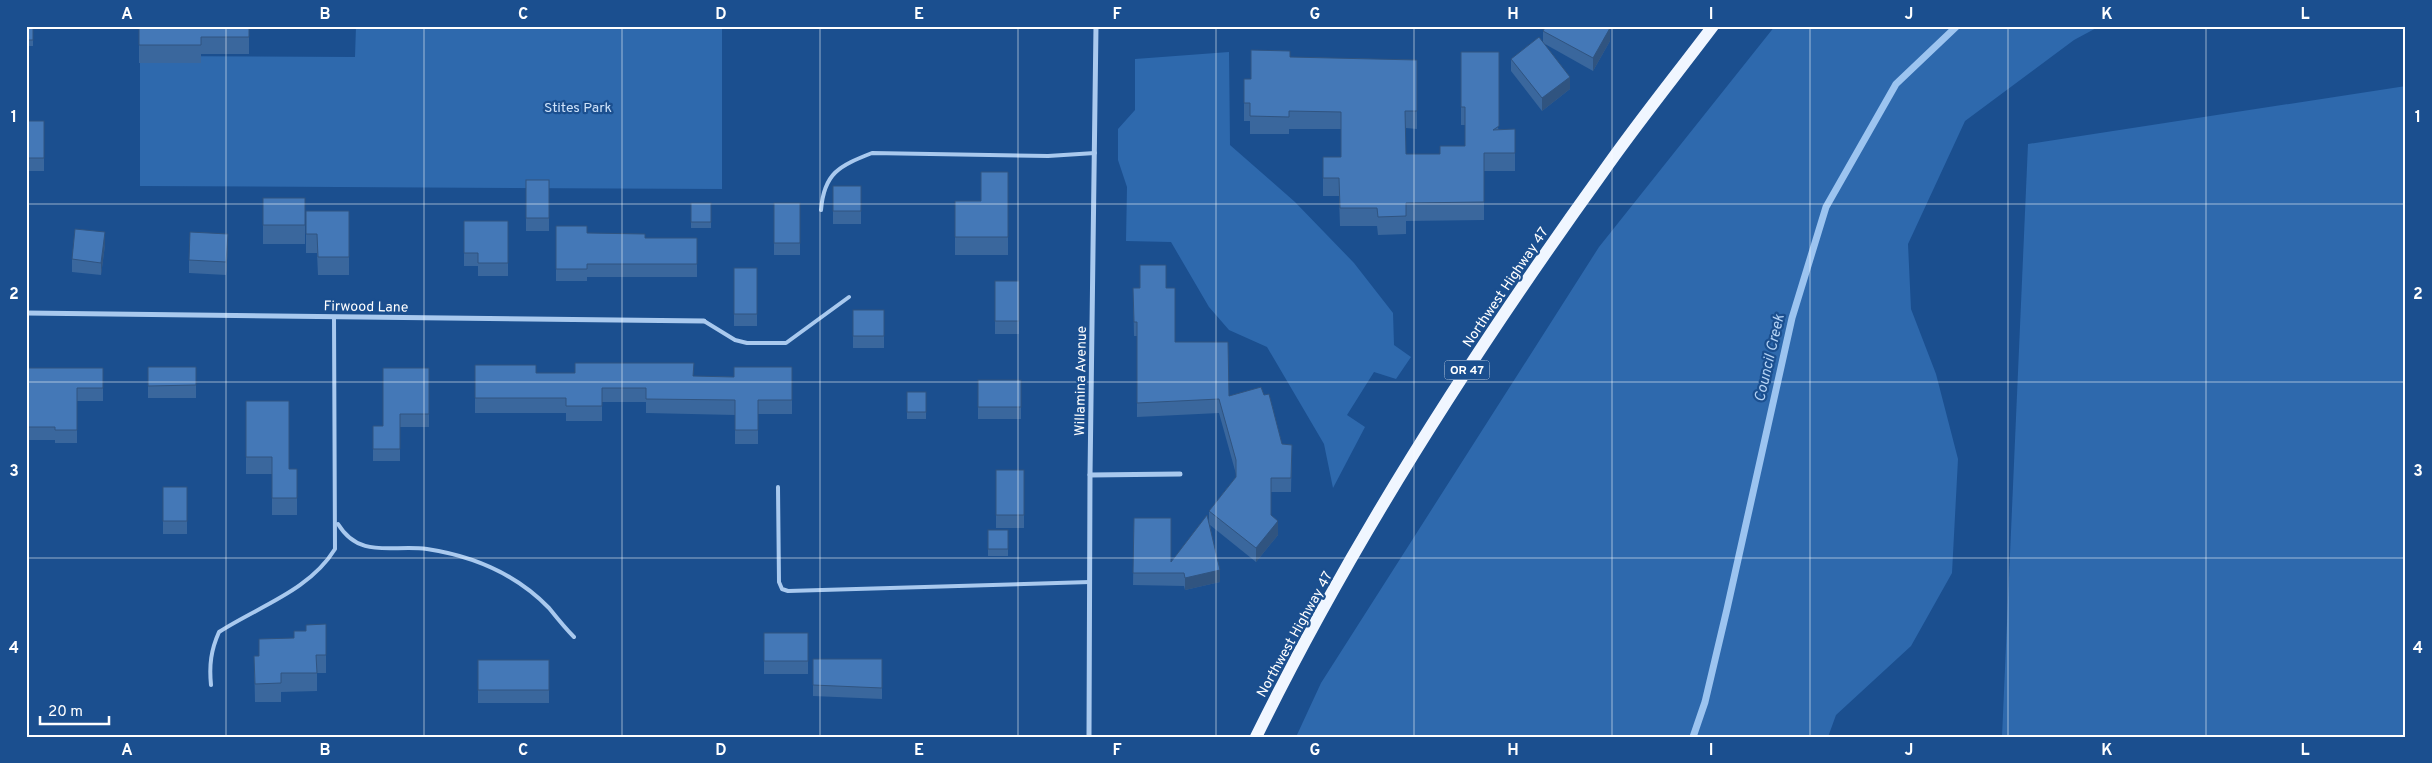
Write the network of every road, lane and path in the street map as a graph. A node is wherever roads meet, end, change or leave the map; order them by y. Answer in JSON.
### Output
{"nodes":[{"id":1,"x":1096,"y":26,"type":"edge"},
{"id":2,"x":1713,"y":26,"type":"edge"},
{"id":3,"x":1094,"y":153,"type":"junction"},
{"id":4,"x":820,"y":210,"type":"dead end"},
{"id":5,"x":849,"y":297,"type":"dead end"},
{"id":6,"x":26,"y":313,"type":"edge"},
{"id":7,"x":334,"y":317,"type":"junction"},
{"id":8,"x":704,"y":322,"type":"joint"},
{"id":9,"x":1180,"y":474,"type":"dead end"},
{"id":10,"x":1090,"y":475,"type":"junction"},
{"id":11,"x":778,"y":487,"type":"dead end"},
{"id":12,"x":336,"y":522,"type":"junction"},
{"id":13,"x":1090,"y":582,"type":"junction"},
{"id":14,"x":574,"y":637,"type":"dead end"},
{"id":15,"x":211,"y":685,"type":"dead end"},
{"id":16,"x":1089,"y":737,"type":"edge"},
{"id":17,"x":1256,"y":737,"type":"edge"}],
"edges":[{"from":1,"to":3,"type":"street","name":"Willamina Avenue"},
{"from":2,"to":17,"type":"main road","name":"Northwest Highway 47","number":"OR 47"},
{"from":3,"to":4,"type":"lane"},
{"from":3,"to":10,"type":"street","name":"Willamina Avenue"},
{"from":5,"to":8,"type":"lane"},
{"from":6,"to":7,"type":"street","name":"Firwood Lane"},
{"from":7,"to":8,"type":"street","name":"Firwood Lane"},
{"from":7,"to":12,"type":"lane"},
{"from":9,"to":10,"type":"street"},
{"from":10,"to":13,"type":"street","name":"Willamina Avenue"},
{"from":11,"to":13,"type":"lane"},
{"from":12,"to":14,"type":"lane"},
{"from":12,"to":15,"type":"lane"},
{"from":13,"to":16,"type":"street","name":"Willamina Avenue"}]}
